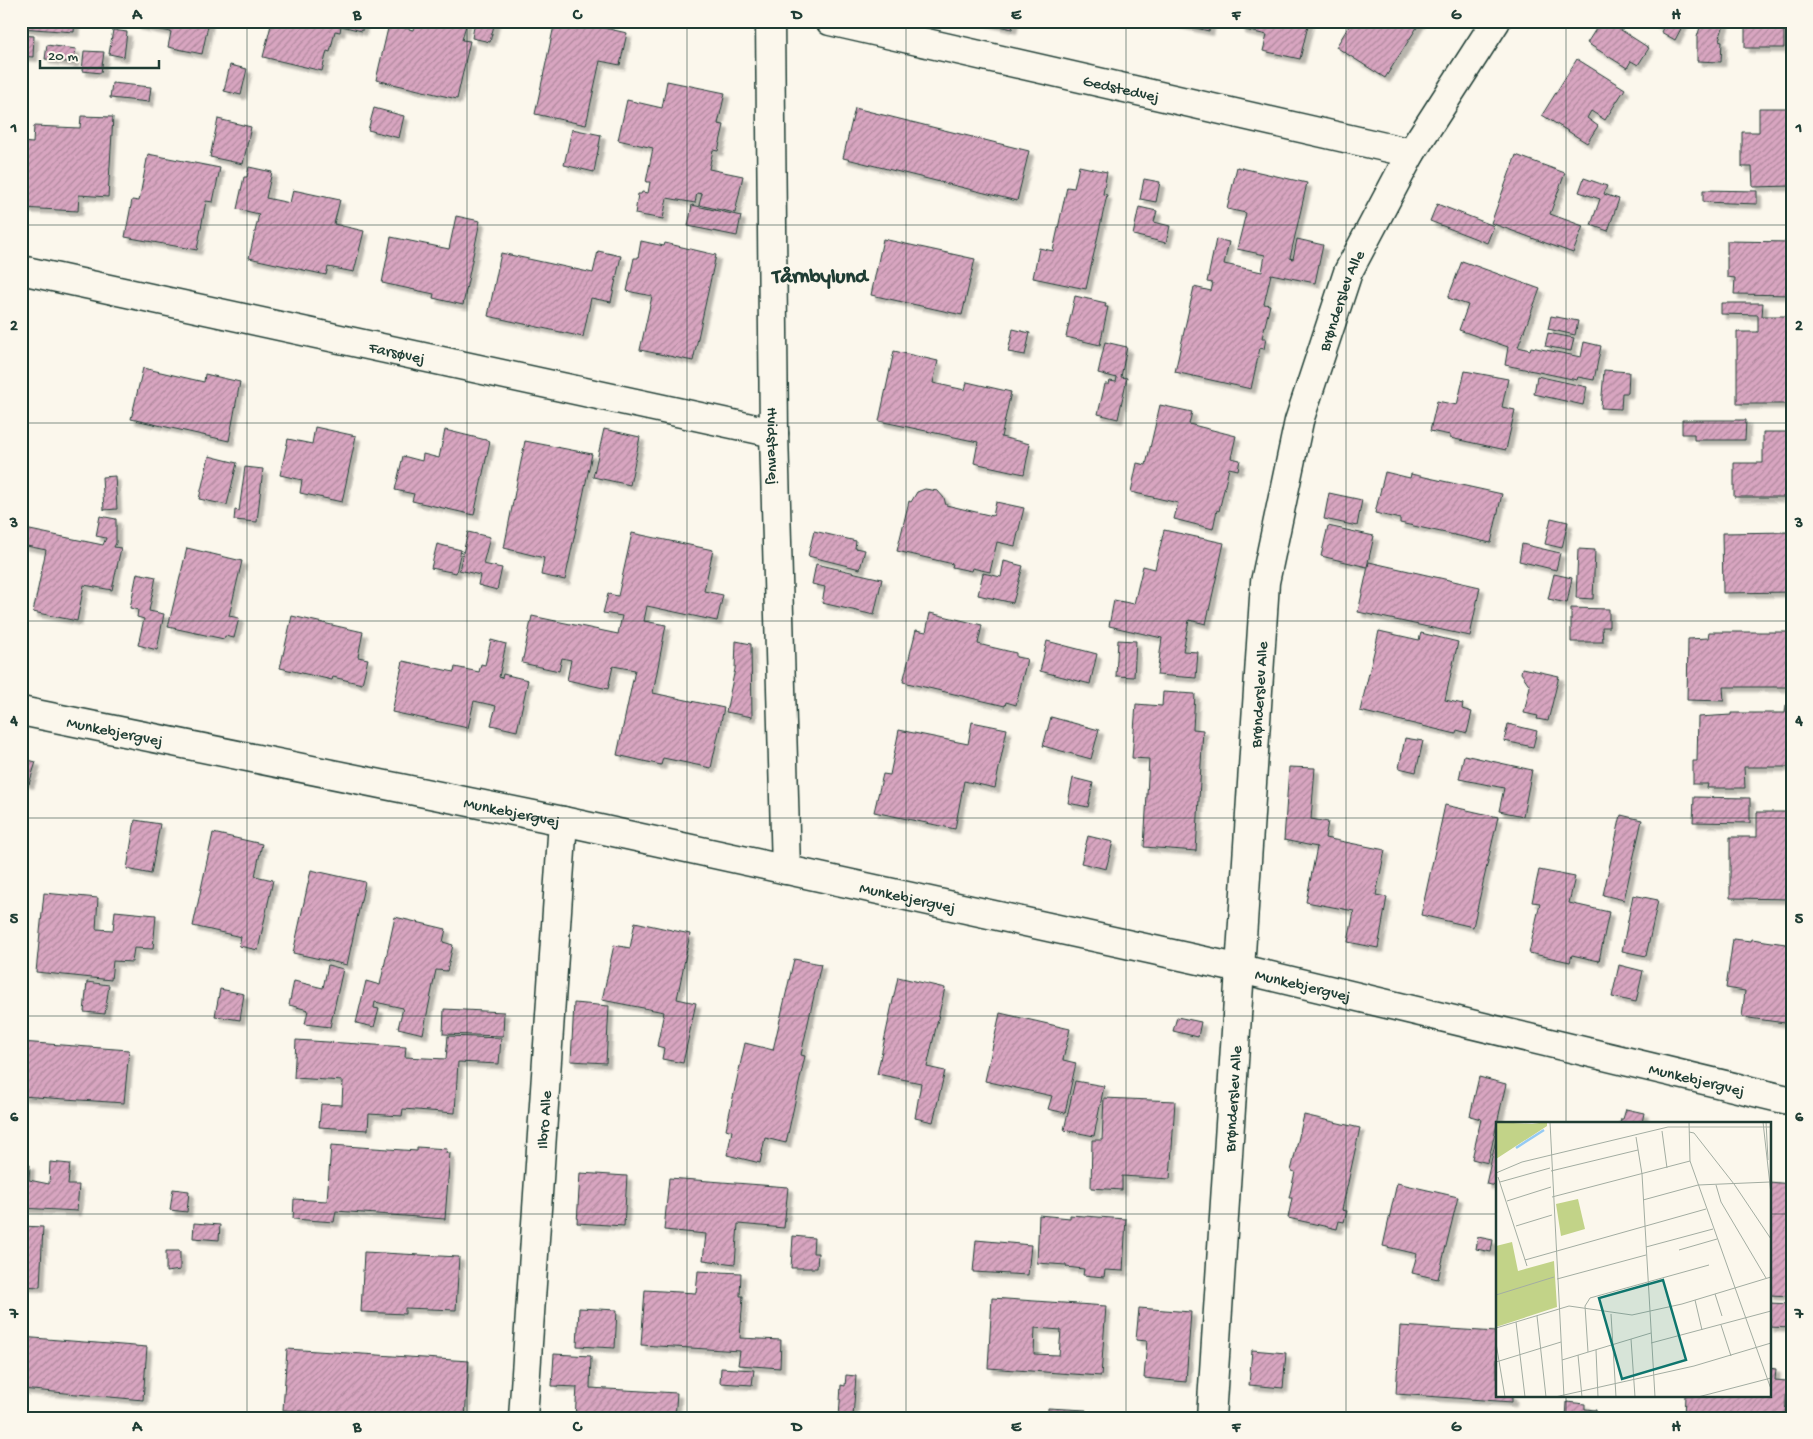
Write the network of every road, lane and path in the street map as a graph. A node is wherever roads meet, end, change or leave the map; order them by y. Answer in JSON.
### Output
{"nodes":[{"id":1,"x":770,"y":21,"type":"edge"},
{"id":2,"x":830,"y":21,"type":"edge"},
{"id":3,"x":1496,"y":21,"type":"edge"},
{"id":4,"x":1412,"y":153,"type":"junction"},
{"id":5,"x":21,"y":270,"type":"edge"},
{"id":6,"x":774,"y":434,"type":"junction"},
{"id":7,"x":21,"y":711,"type":"edge"},
{"id":8,"x":563,"y":822,"type":"junction"},
{"id":9,"x":786,"y":870,"type":"junction"},
{"id":10,"x":1241,"y":969,"type":"junction"},
{"id":11,"x":1792,"y":1100,"type":"edge"},
{"id":12,"x":523,"y":1418,"type":"edge"},
{"id":13,"x":1211,"y":1418,"type":"edge"}],
"edges":[{"from":1,"to":6,"type":"street","name":"Hvidstenvej"},
{"from":2,"to":4,"type":"street","name":"Gedstedvej"},
{"from":3,"to":4,"type":"street","name":"Brønderslev Alle"},
{"from":4,"to":10,"type":"street","name":"Brønderslev Alle"},
{"from":5,"to":6,"type":"street","name":"Farsøvej"},
{"from":6,"to":9,"type":"street","name":"Hvidstenvej"},
{"from":7,"to":8,"type":"street","name":"Munkebjergvej"},
{"from":8,"to":9,"type":"street","name":"Munkebjergvej"},
{"from":8,"to":12,"type":"street","name":"Ilbro Alle"},
{"from":9,"to":10,"type":"street","name":"Munkebjergvej"},
{"from":10,"to":11,"type":"street","name":"Munkebjergvej"},
{"from":10,"to":13,"type":"street","name":"Brønderslev Alle"}]}
